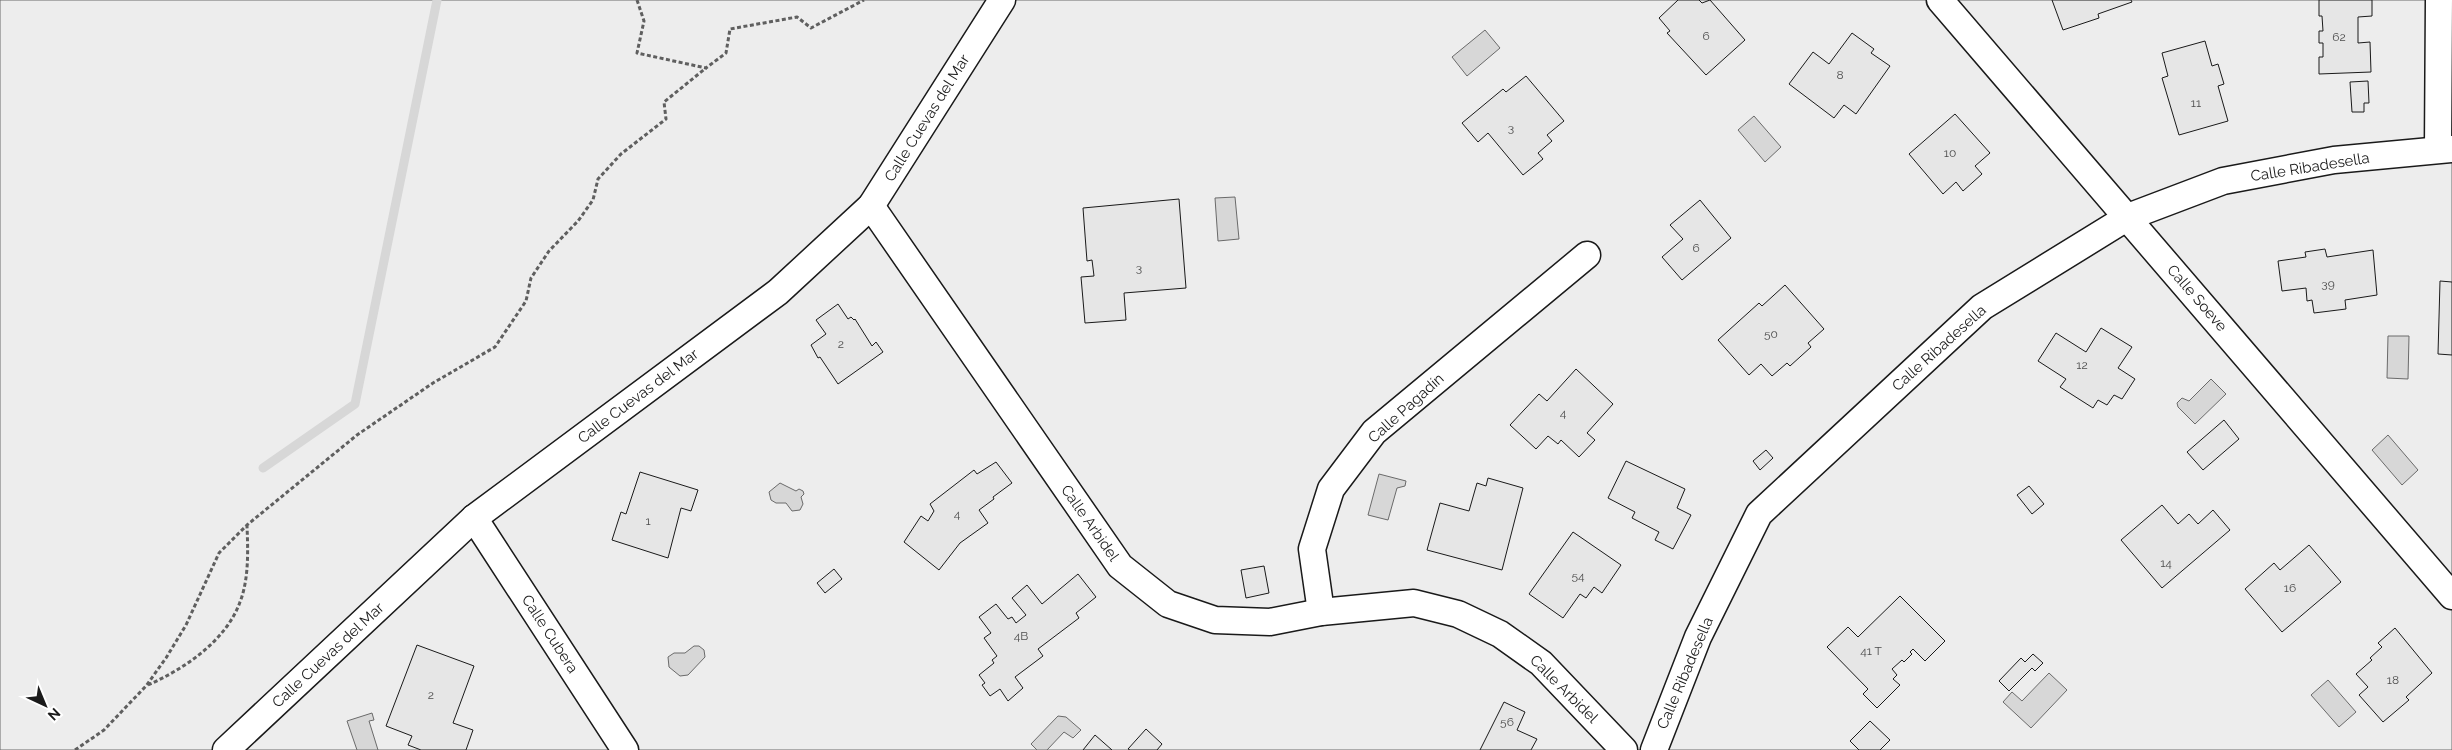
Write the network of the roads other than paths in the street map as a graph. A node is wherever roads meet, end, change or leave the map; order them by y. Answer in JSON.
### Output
{"nodes":[{"id":1,"x":1002,"y":0,"type":"edge"},
{"id":2,"x":1940,"y":0,"type":"edge"},
{"id":3,"x":2439,"y":0,"type":"edge"},
{"id":4,"x":2445,"y":149,"type":"edge"},
{"id":5,"x":871,"y":206,"type":"junction"},
{"id":6,"x":2128,"y":217,"type":"junction"},
{"id":7,"x":1586,"y":255,"type":"dead end"},
{"id":8,"x":474,"y":518,"type":"junction"},
{"id":9,"x":2452,"y":596,"type":"edge"},
{"id":10,"x":1321,"y":612,"type":"junction"},
{"id":11,"x":226,"y":750,"type":"edge"},
{"id":12,"x":625,"y":750,"type":"edge"},
{"id":13,"x":1624,"y":750,"type":"edge"},
{"id":14,"x":1654,"y":750,"type":"edge"}],
"edges":[{"from":1,"to":5,"type":"street","name":"Calle Cuevas del Mar"},
{"from":2,"to":6,"type":"street","name":"Calle Soeve"},
{"from":3,"to":4,"type":"street"},
{"from":4,"to":6,"type":"street","name":"Calle Ribadesella"},
{"from":5,"to":8,"type":"street","name":"Calle Cuevas del Mar"},
{"from":5,"to":10,"type":"street","name":"Calle Arbidel"},
{"from":6,"to":9,"type":"street","name":"Calle Soeve"},
{"from":6,"to":14,"type":"street","name":"Calle Ribadesella"},
{"from":7,"to":10,"type":"street","name":"Calle Pagadín"},
{"from":8,"to":11,"type":"street","name":"Calle Cuevas del Mar"},
{"from":8,"to":12,"type":"street","name":"Calle Cubera"},
{"from":10,"to":13,"type":"street","name":"Calle Arbidel"}]}
